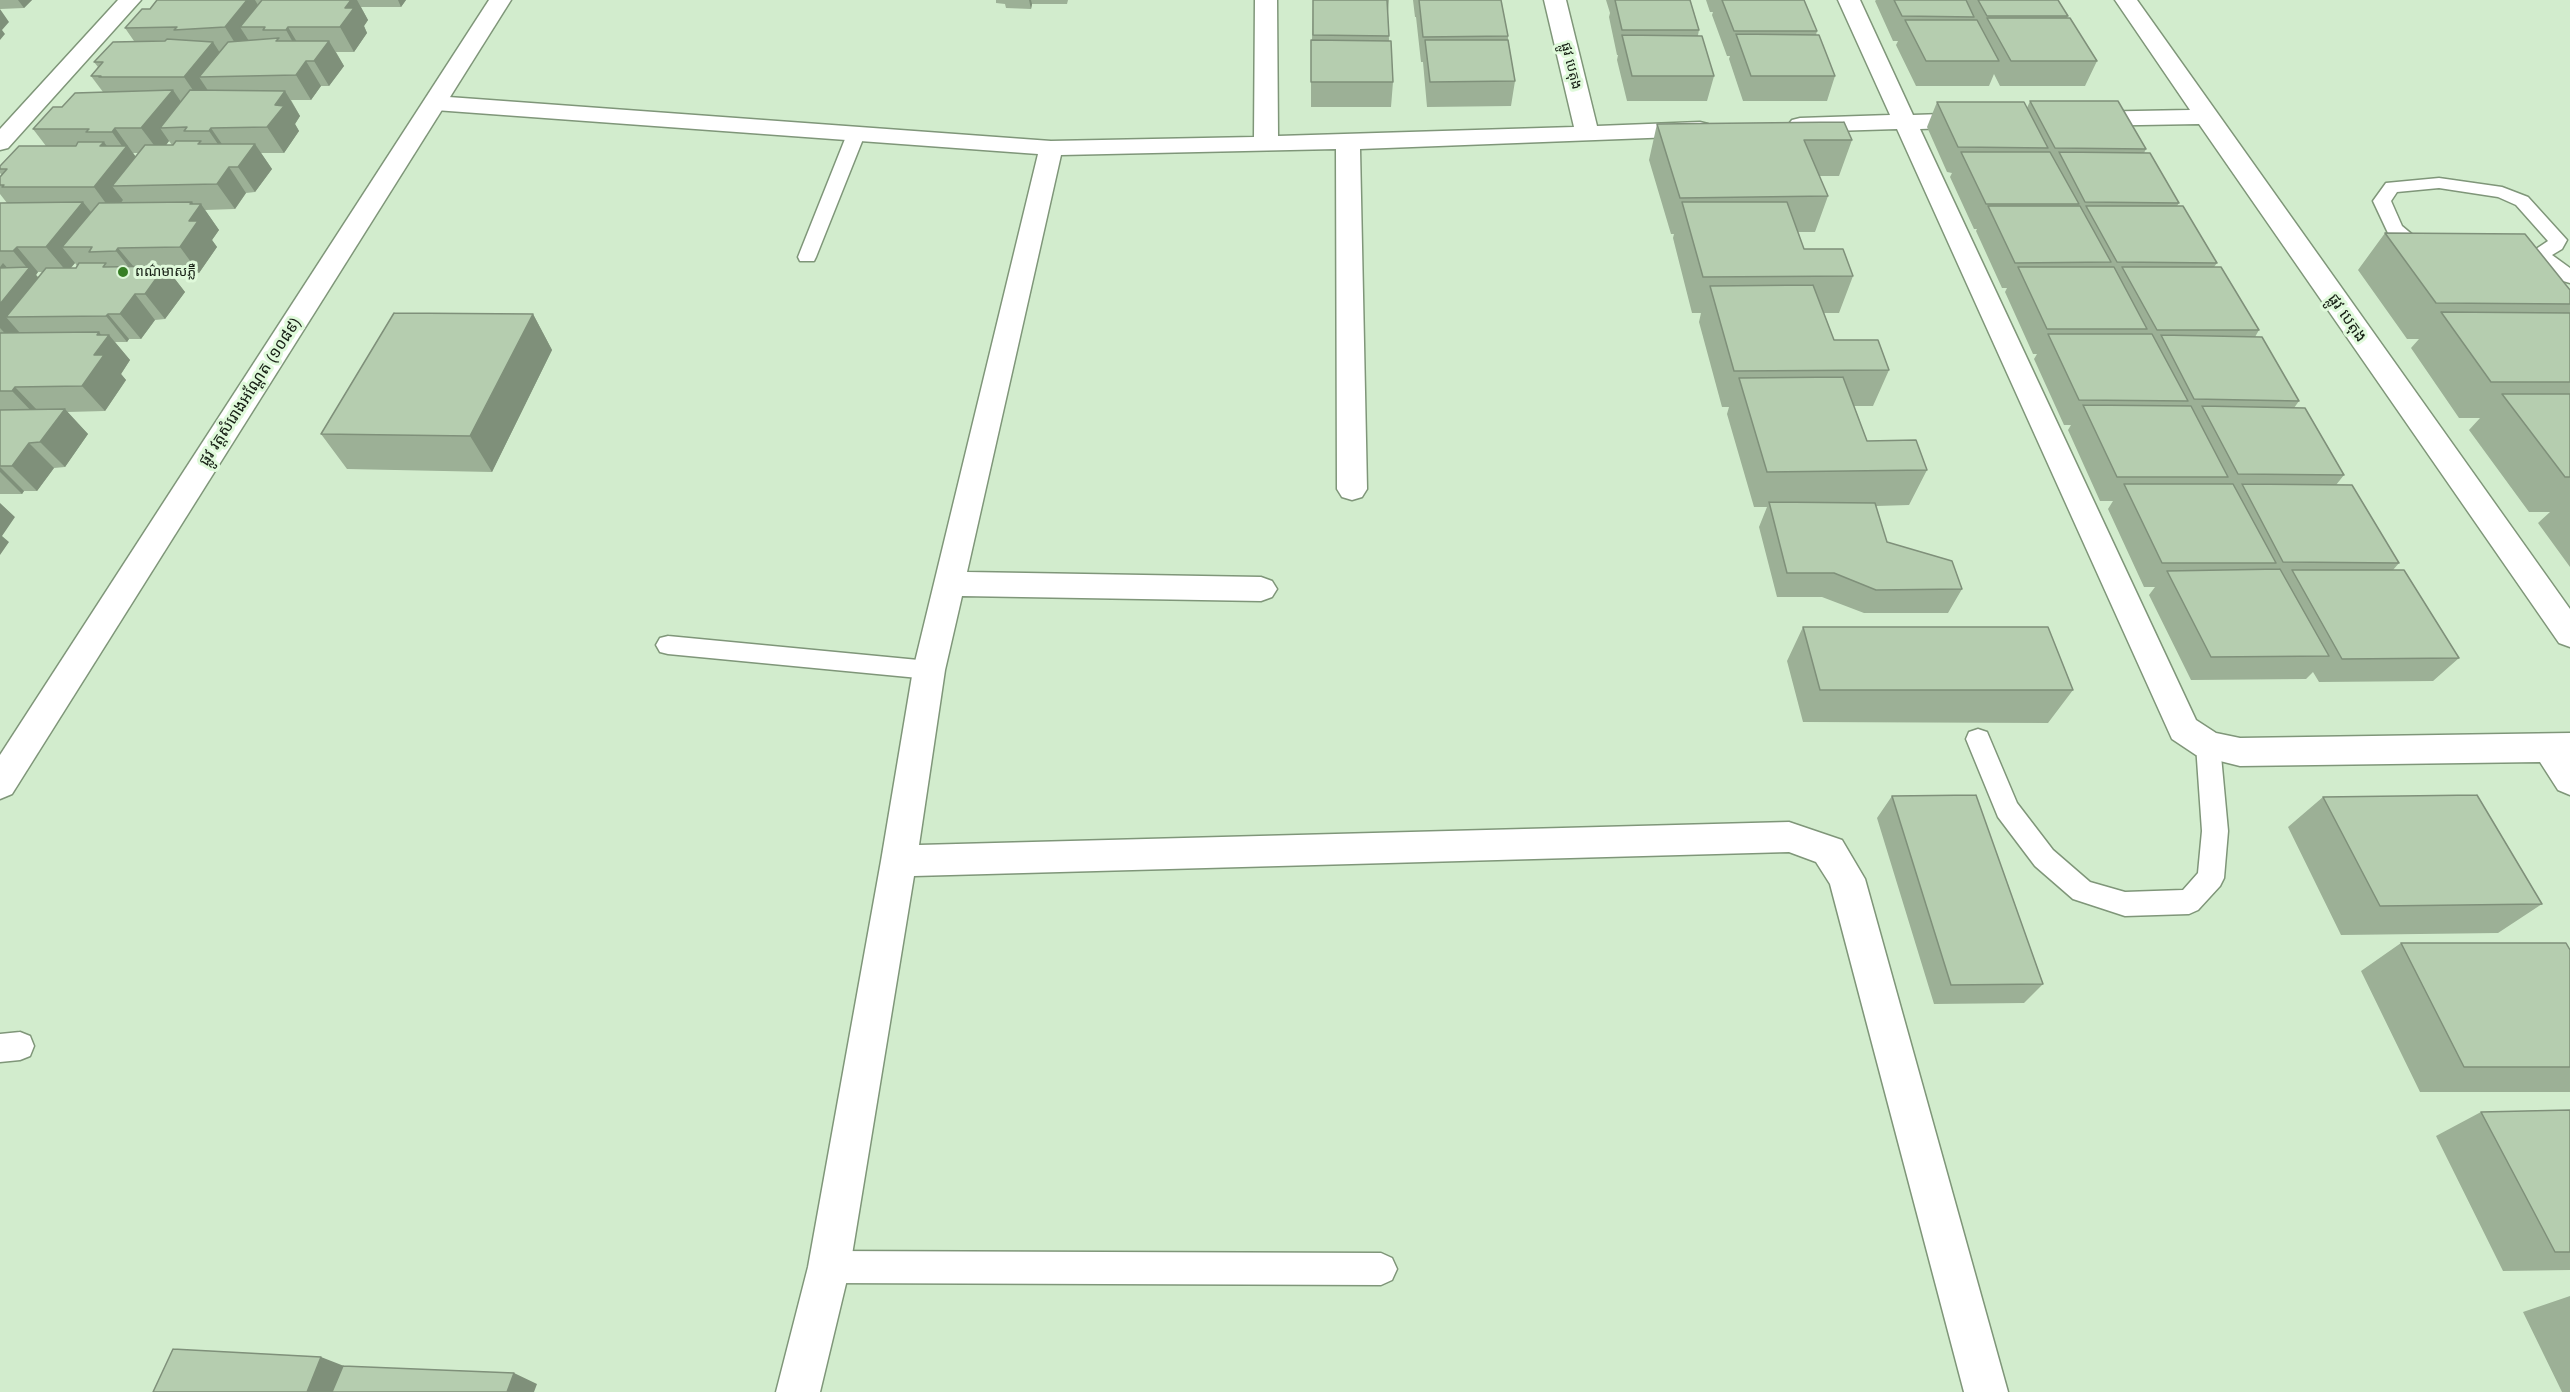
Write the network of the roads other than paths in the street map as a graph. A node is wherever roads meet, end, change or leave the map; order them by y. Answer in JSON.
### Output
{"nodes":[{"id":1,"x":130,"y":0,"type":"edge"},
{"id":2,"x":500,"y":0,"type":"edge"},
{"id":3,"x":1266,"y":0,"type":"edge"},
{"id":4,"x":1555,"y":0,"type":"edge"},
{"id":5,"x":1849,"y":0,"type":"edge"},
{"id":6,"x":2127,"y":0,"type":"edge"},
{"id":7,"x":435,"y":103,"type":"junction"},
{"id":8,"x":2206,"y":117,"type":"junction"},
{"id":9,"x":2055,"y":119,"type":"edge"},
{"id":10,"x":1996,"y":120,"type":"edge"},
{"id":11,"x":1903,"y":121,"type":"junction"},
{"id":12,"x":1774,"y":126,"type":"edge"},
{"id":13,"x":1728,"y":128,"type":"edge"},
{"id":14,"x":1587,"y":133,"type":"junction"},
{"id":15,"x":856,"y":134,"type":"junction"},
{"id":16,"x":1348,"y":142,"type":"junction"},
{"id":17,"x":0,"y":143,"type":"edge"},
{"id":18,"x":1266,"y":144,"type":"junction"},
{"id":19,"x":1051,"y":148,"type":"junction"},
{"id":20,"x":2445,"y":254,"type":"edge"},
{"id":21,"x":2497,"y":255,"type":"edge"},
{"id":22,"x":2540,"y":255,"type":"junction"},
{"id":23,"x":807,"y":256,"type":"dead end"},
{"id":24,"x":2570,"y":277,"type":"edge"},
{"id":25,"x":1352,"y":489,"type":"dead end"},
{"id":26,"x":949,"y":584,"type":"junction"},
{"id":27,"x":1261,"y":589,"type":"dead end"},
{"id":28,"x":2570,"y":634,"type":"edge"},
{"id":29,"x":668,"y":645,"type":"dead end"},
{"id":30,"x":929,"y":670,"type":"junction"},
{"id":31,"x":1978,"y":739,"type":"dead end"},
{"id":32,"x":2208,"y":745,"type":"junction"},
{"id":33,"x":2560,"y":747,"type":"edge"},
{"id":34,"x":2570,"y":780,"type":"edge"},
{"id":35,"x":0,"y":784,"type":"edge"},
{"id":36,"x":899,"y":861,"type":"junction"},
{"id":37,"x":829,"y":1267,"type":"junction"},
{"id":38,"x":1381,"y":1269,"type":"dead end"},
{"id":39,"x":798,"y":1392,"type":"edge"},
{"id":40,"x":1986,"y":1392,"type":"edge"}],
"edges":[{"from":1,"to":17,"type":"street"},
{"from":2,"to":7,"type":"street","name":"ផ្លូវ វត្តសំរោងអណ្ដែត (១០៨៩)"},
{"from":3,"to":18,"type":"street"},
{"from":4,"to":14,"type":"street","name":"ផ្លូវ បេតុង"},
{"from":5,"to":11,"type":"street"},
{"from":6,"to":8,"type":"street","name":"ផ្លូវ បេតុង"},
{"from":7,"to":15,"type":"street"},
{"from":7,"to":35,"type":"street","name":"ផ្លូវ វត្តសំរោងអណ្ដែត (១០៨៩)"},
{"from":8,"to":9,"type":"street"},
{"from":8,"to":28,"type":"street","name":"ផ្លូវ បេតុង"},
{"from":10,"to":11,"type":"street"},
{"from":11,"to":12,"type":"street"},
{"from":11,"to":32,"type":"street"},
{"from":13,"to":14,"type":"street"},
{"from":14,"to":16,"type":"street"},
{"from":15,"to":19,"type":"street"},
{"from":15,"to":23,"type":"lane"},
{"from":16,"to":18,"type":"street"},
{"from":16,"to":25,"type":"street"},
{"from":18,"to":19,"type":"street"},
{"from":19,"to":26,"type":"street"},
{"from":20,"to":22,"type":"lane"},
{"from":21,"to":22,"type":"lane"},
{"from":22,"to":24,"type":"lane"},
{"from":26,"to":27,"type":"street"},
{"from":26,"to":30,"type":"street"},
{"from":29,"to":30,"type":"lane"},
{"from":30,"to":36,"type":"street"},
{"from":31,"to":32,"type":"lane"},
{"from":32,"to":33,"type":"street"},
{"from":33,"to":34,"type":"street"},
{"from":36,"to":37,"type":"street"},
{"from":36,"to":40,"type":"street"},
{"from":37,"to":38,"type":"lane"},
{"from":37,"to":39,"type":"street"}]}
